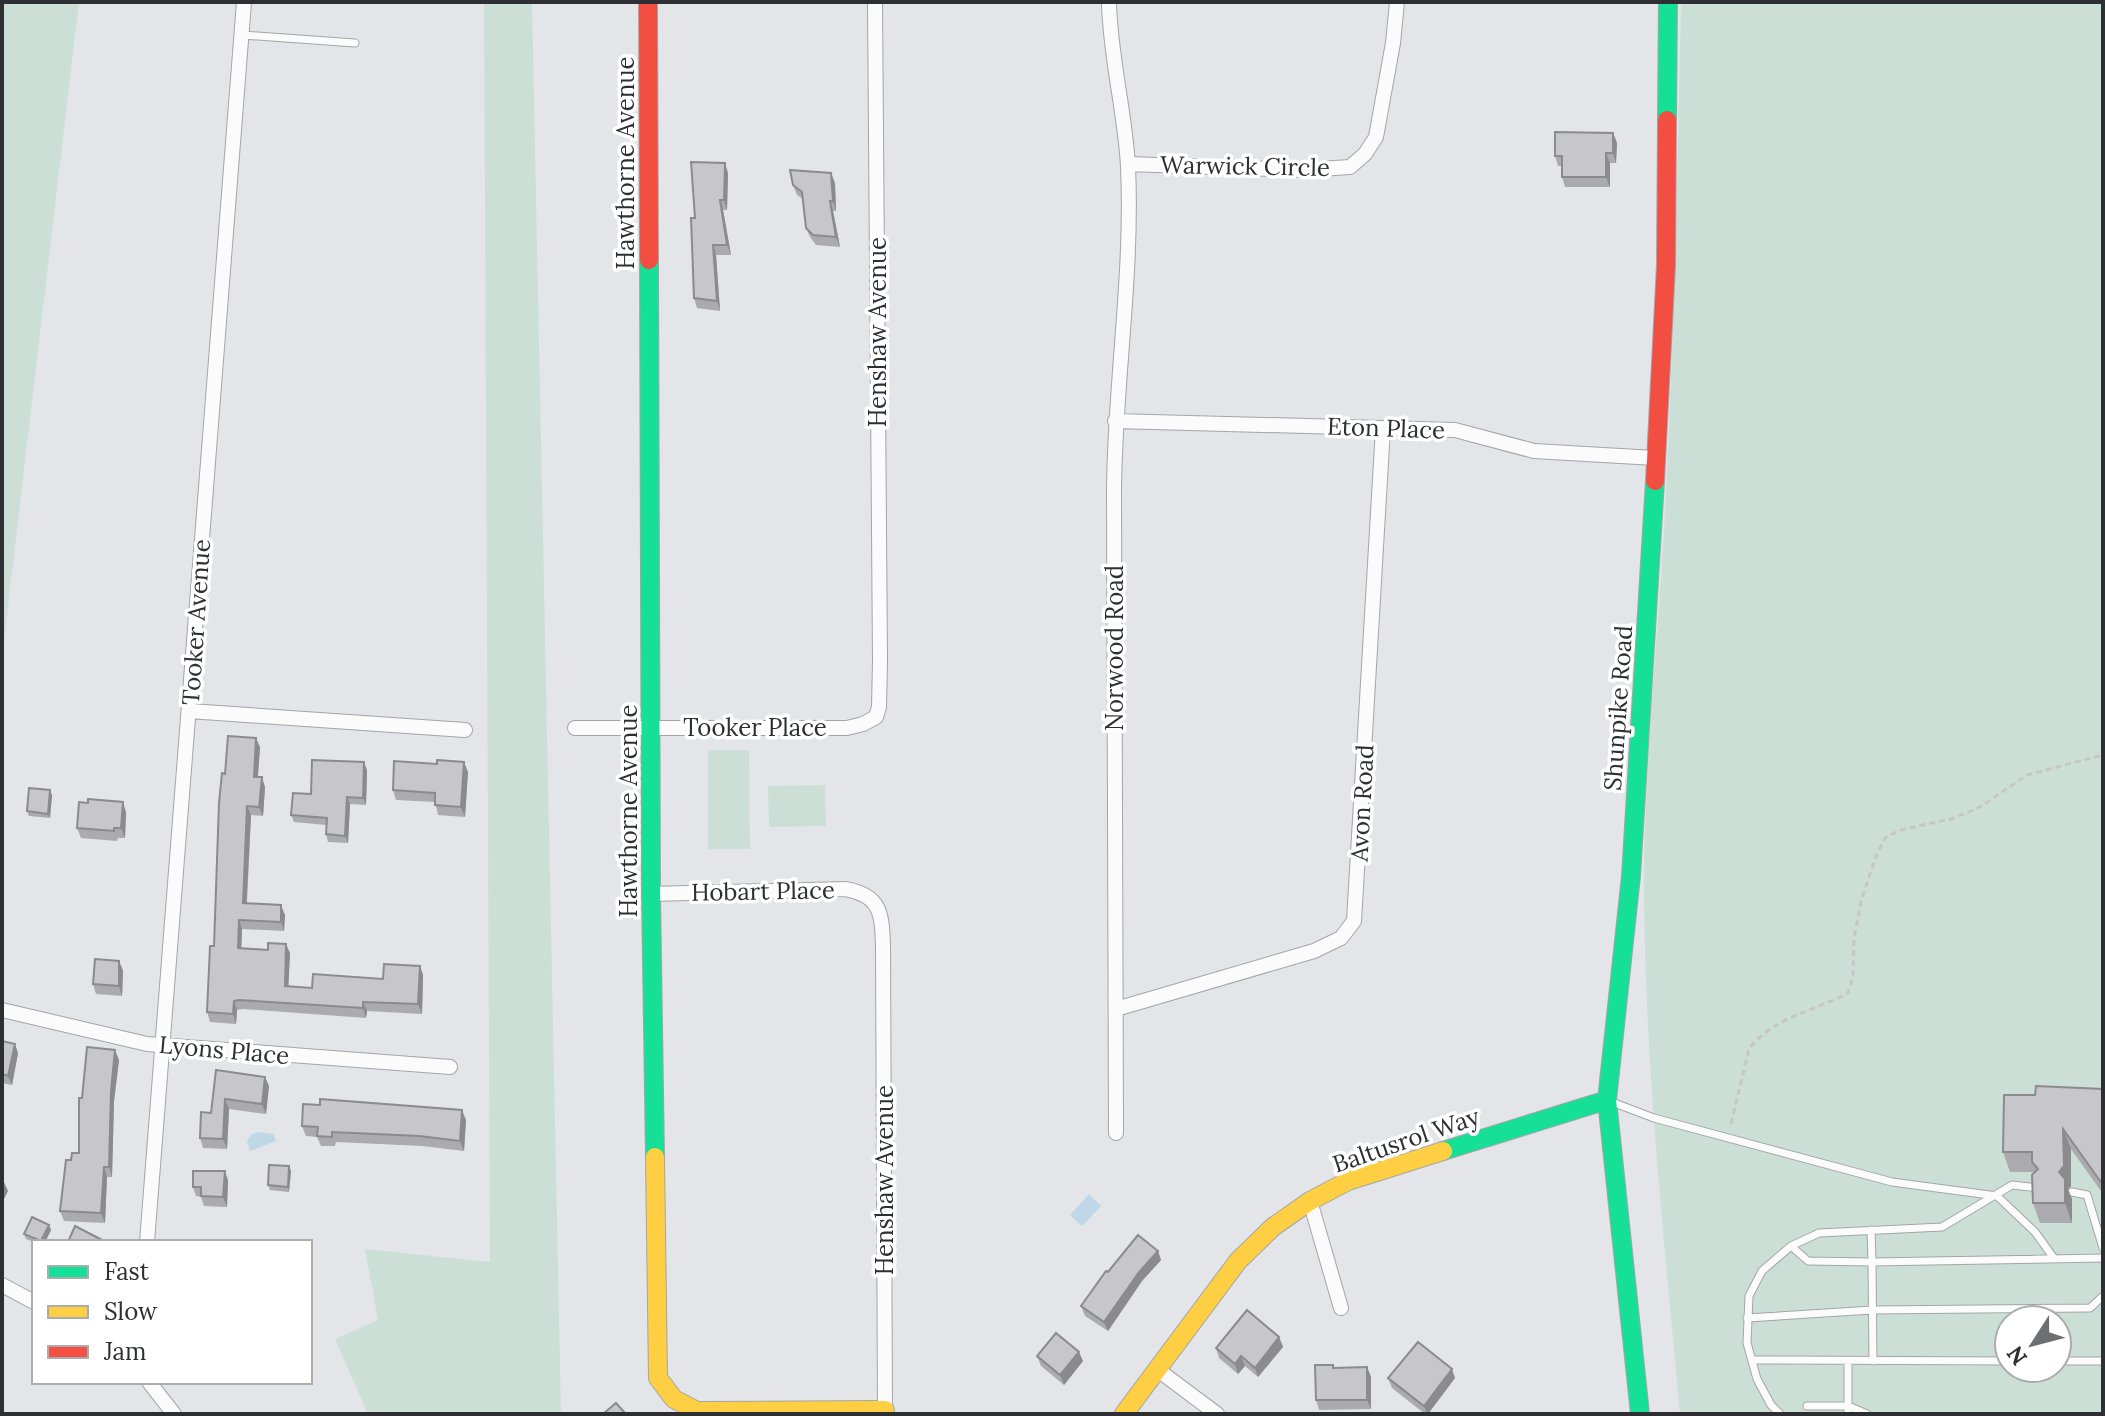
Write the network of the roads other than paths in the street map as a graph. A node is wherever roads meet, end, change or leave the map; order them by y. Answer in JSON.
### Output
{"nodes":[{"id":1,"x":244,"y":2,"type":"edge"},
{"id":2,"x":648,"y":2,"type":"edge"},
{"id":3,"x":875,"y":2,"type":"edge"},
{"id":4,"x":1109,"y":2,"type":"edge"},
{"id":5,"x":1397,"y":2,"type":"edge"},
{"id":6,"x":1668,"y":2,"type":"edge"},
{"id":7,"x":242,"y":35,"type":"junction"},
{"id":8,"x":355,"y":43,"type":"dead end"},
{"id":9,"x":1128,"y":164,"type":"junction"},
{"id":10,"x":1115,"y":421,"type":"junction"},
{"id":11,"x":1383,"y":428,"type":"junction"},
{"id":12,"x":1655,"y":458,"type":"junction"},
{"id":13,"x":880,"y":661,"type":"joint"},
{"id":14,"x":189,"y":711,"type":"junction"},
{"id":15,"x":652,"y":726,"type":"junction"},
{"id":16,"x":575,"y":728,"type":"dead end"},
{"id":17,"x":465,"y":730,"type":"dead end"},
{"id":18,"x":651,"y":894,"type":"junction"},
{"id":19,"x":883,"y":946,"type":"joint"},
{"id":20,"x":1116,"y":1009,"type":"junction"},
{"id":21,"x":2,"y":1010,"type":"edge"},
{"id":22,"x":161,"y":1045,"type":"junction"},
{"id":23,"x":450,"y":1067,"type":"dead end"},
{"id":24,"x":1607,"y":1100,"type":"junction"},
{"id":25,"x":1116,"y":1133,"type":"dead end"},
{"id":26,"x":2039,"y":1188,"type":"edge"},
{"id":27,"x":2072,"y":1192,"type":"dead end"},
{"id":28,"x":1997,"y":1196,"type":"junction"},
{"id":29,"x":1310,"y":1201,"type":"junction"},
{"id":30,"x":1871,"y":1230,"type":"junction"},
{"id":31,"x":147,"y":1240,"type":"edge"},
{"id":32,"x":1791,"y":1246,"type":"junction"},
{"id":33,"x":2103,"y":1248,"type":"edge"},
{"id":34,"x":2053,"y":1257,"type":"junction"},
{"id":35,"x":2103,"y":1258,"type":"edge"},
{"id":36,"x":1872,"y":1262,"type":"junction"},
{"id":37,"x":2,"y":1285,"type":"edge"},
{"id":38,"x":2103,"y":1296,"type":"edge"},
{"id":39,"x":32,"y":1301,"type":"edge"},
{"id":40,"x":1341,"y":1308,"type":"dead end"},
{"id":41,"x":1872,"y":1310,"type":"junction"},
{"id":42,"x":1747,"y":1318,"type":"junction"},
{"id":43,"x":1752,"y":1360,"type":"junction"},
{"id":44,"x":1848,"y":1361,"type":"junction"},
{"id":45,"x":1873,"y":1361,"type":"junction"},
{"id":46,"x":1993,"y":1361,"type":"edge"},
{"id":47,"x":2073,"y":1361,"type":"edge"},
{"id":48,"x":2103,"y":1361,"type":"edge"},
{"id":49,"x":1158,"y":1370,"type":"junction"},
{"id":50,"x":151,"y":1384,"type":"edge"},
{"id":51,"x":1807,"y":1406,"type":"dead end"},
{"id":52,"x":1848,"y":1410,"type":"edge"},
{"id":53,"x":885,"y":1412,"type":"edge"},
{"id":54,"x":174,"y":1414,"type":"edge"},
{"id":55,"x":1124,"y":1414,"type":"edge"},
{"id":56,"x":1217,"y":1414,"type":"edge"},
{"id":57,"x":1640,"y":1414,"type":"edge"},
{"id":58,"x":1780,"y":1414,"type":"edge"},
{"id":59,"x":1867,"y":1414,"type":"edge"}],
"edges":[{"from":1,"to":7,"type":"street","name":"Tooker Avenue"},
{"from":2,"to":15,"type":"street","name":"Hawthorne Avenue"},
{"from":3,"to":13,"type":"street","name":"Henshaw Avenue"},
{"from":4,"to":9,"type":"street","name":"Warwick Circle"},
{"from":5,"to":9,"type":"street","name":"Warwick Circle"},
{"from":6,"to":12,"type":"street","name":"Shunpike Road"},
{"from":7,"to":8,"type":"lane"},
{"from":7,"to":14,"type":"street","name":"Tooker Avenue"},
{"from":9,"to":10,"type":"street","name":"Norwood Road"},
{"from":10,"to":11,"type":"street","name":"Eton Place"},
{"from":10,"to":20,"type":"street","name":"Norwood Road"},
{"from":11,"to":12,"type":"street","name":"Eton Place"},
{"from":11,"to":20,"type":"street","name":"Avon Road"},
{"from":12,"to":24,"type":"street","name":"Shunpike Road"},
{"from":13,"to":15,"type":"street","name":"Tooker Place"},
{"from":14,"to":17,"type":"street"},
{"from":14,"to":22,"type":"street","name":"Tooker Avenue"},
{"from":15,"to":16,"type":"street","name":"Tooker Place"},
{"from":15,"to":18,"type":"street","name":"Hawthorne Avenue"},
{"from":18,"to":19,"type":"street","name":"Hobart Place"},
{"from":18,"to":53,"type":"street","name":"Hawthorne Avenue"},
{"from":19,"to":53,"type":"street","name":"Henshaw Avenue"},
{"from":20,"to":25,"type":"street","name":"Norwood Road"},
{"from":21,"to":22,"type":"street","name":"Lyons Place"},
{"from":22,"to":23,"type":"street","name":"Lyons Place"},
{"from":22,"to":31,"type":"street","name":"Tooker Avenue"},
{"from":24,"to":28,"type":"lane"},
{"from":24,"to":29,"type":"street","name":"Baltusrol Way"},
{"from":24,"to":57,"type":"street","name":"Shunpike Road"},
{"from":26,"to":28,"type":"lane"},
{"from":27,"to":33,"type":"lane"},
{"from":28,"to":30,"type":"lane"},
{"from":28,"to":34,"type":"lane"},
{"from":29,"to":40,"type":"street"},
{"from":29,"to":49,"type":"street","name":"Baltusrol Way"},
{"from":30,"to":32,"type":"lane"},
{"from":30,"to":36,"type":"lane"},
{"from":32,"to":36,"type":"lane"},
{"from":32,"to":42,"type":"lane"},
{"from":34,"to":35,"type":"lane"},
{"from":34,"to":36,"type":"lane"},
{"from":36,"to":41,"type":"lane"},
{"from":37,"to":39,"type":"street"},
{"from":38,"to":41,"type":"lane"},
{"from":41,"to":42,"type":"lane"},
{"from":41,"to":45,"type":"lane"},
{"from":42,"to":43,"type":"lane"},
{"from":43,"to":44,"type":"lane"},
{"from":43,"to":58,"type":"lane"},
{"from":44,"to":45,"type":"lane"},
{"from":44,"to":52,"type":"lane"},
{"from":45,"to":46,"type":"lane"},
{"from":47,"to":48,"type":"lane"},
{"from":49,"to":55,"type":"street","name":"Baltusrol Way"},
{"from":49,"to":56,"type":"street"},
{"from":50,"to":54,"type":"street"},
{"from":51,"to":52,"type":"lane"},
{"from":52,"to":59,"type":"lane"}]}
